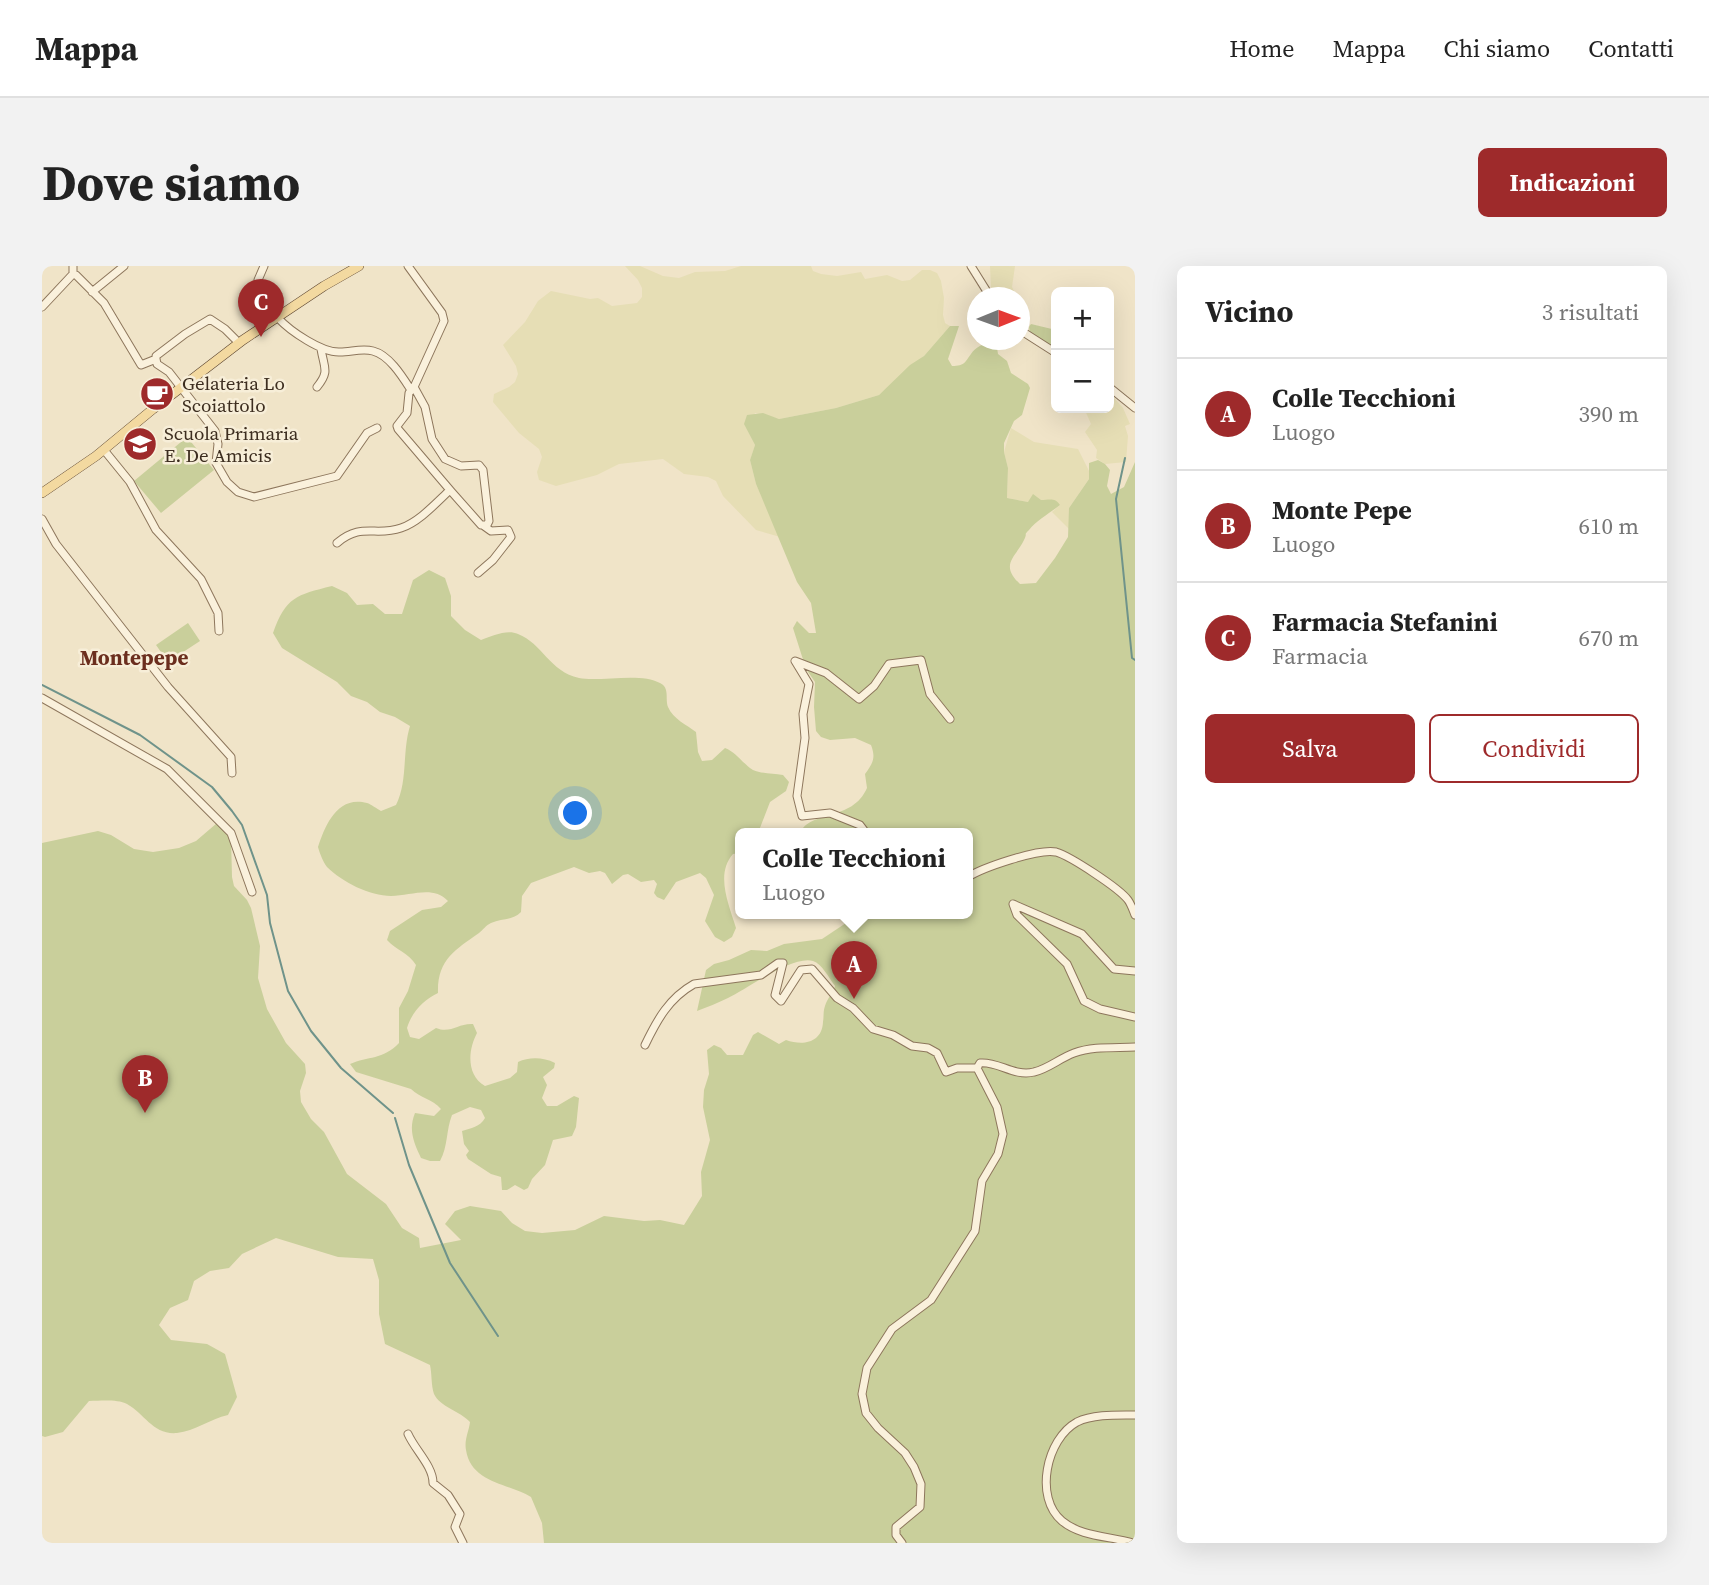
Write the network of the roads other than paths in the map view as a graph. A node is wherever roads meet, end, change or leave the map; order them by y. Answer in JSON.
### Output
{"nodes":[{"id":1,"x":124,"y":266,"type":"edge"},
{"id":2,"x":264,"y":266,"type":"edge"},
{"id":3,"x":359,"y":266,"type":"edge"},
{"id":4,"x":408,"y":266,"type":"edge"},
{"id":5,"x":971,"y":266,"type":"edge"},
{"id":6,"x":73,"y":270,"type":"edge"},
{"id":7,"x":985,"y":287,"type":"edge"},
{"id":8,"x":92,"y":292,"type":"junction"},
{"id":9,"x":262,"y":300,"type":"dead end"},
{"id":10,"x":42,"y":307,"type":"edge"},
{"id":11,"x":278,"y":318,"type":"junction"},
{"id":12,"x":1030,"y":336,"type":"edge"},
{"id":13,"x":239,"y":343,"type":"junction"},
{"id":14,"x":321,"y":349,"type":"junction"},
{"id":15,"x":1051,"y":350,"type":"edge"},
{"id":16,"x":156,"y":359,"type":"junction"},
{"id":17,"x":317,"y":387,"type":"dead end"},
{"id":18,"x":180,"y":388,"type":"junction"},
{"id":19,"x":413,"y":388,"type":"junction"},
{"id":20,"x":1114,"y":391,"type":"edge"},
{"id":21,"x":1135,"y":408,"type":"edge"},
{"id":22,"x":377,"y":428,"type":"dead end"},
{"id":23,"x":104,"y":450,"type":"junction"},
{"id":24,"x":450,"y":490,"type":"junction"},
{"id":25,"x":42,"y":493,"type":"edge"},
{"id":26,"x":42,"y":519,"type":"edge"},
{"id":27,"x":484,"y":526,"type":"junction"},
{"id":28,"x":337,"y":543,"type":"dead end"},
{"id":29,"x":478,"y":573,"type":"dead end"},
{"id":30,"x":219,"y":631,"type":"dead end"},
{"id":31,"x":42,"y":698,"type":"edge"},
{"id":32,"x":950,"y":719,"type":"dead end"},
{"id":33,"x":232,"y":774,"type":"dead end"},
{"id":34,"x":862,"y":828,"type":"edge"},
{"id":35,"x":973,"y":874,"type":"edge"},
{"id":36,"x":252,"y":892,"type":"dead end"},
{"id":37,"x":1135,"y":915,"type":"edge"},
{"id":38,"x":1135,"y":971,"type":"edge"},
{"id":39,"x":1135,"y":1017,"type":"edge"},
{"id":40,"x":645,"y":1045,"type":"dead end"},
{"id":41,"x":1135,"y":1047,"type":"edge"},
{"id":42,"x":977,"y":1068,"type":"junction"},
{"id":43,"x":1135,"y":1415,"type":"edge"},
{"id":44,"x":408,"y":1434,"type":"dead end"},
{"id":45,"x":463,"y":1543,"type":"edge"},
{"id":46,"x":902,"y":1543,"type":"edge"},
{"id":47,"x":1133,"y":1543,"type":"edge"}],
"edges":[{"from":1,"to":8,"type":"street"},
{"from":2,"to":9,"type":"street"},
{"from":3,"to":11,"type":"main road"},
{"from":4,"to":19,"type":"street"},
{"from":5,"to":7,"type":"street"},
{"from":6,"to":8,"type":"street"},
{"from":6,"to":10,"type":"street"},
{"from":8,"to":16,"type":"street"},
{"from":11,"to":13,"type":"main road"},
{"from":11,"to":14,"type":"street"},
{"from":12,"to":15,"type":"street"},
{"from":13,"to":16,"type":"street"},
{"from":13,"to":18,"type":"main road"},
{"from":14,"to":17,"type":"street"},
{"from":14,"to":19,"type":"street"},
{"from":16,"to":18,"type":"street"},
{"from":18,"to":22,"type":"street"},
{"from":18,"to":23,"type":"main road"},
{"from":19,"to":24,"type":"street"},
{"from":19,"to":27,"type":"street"},
{"from":20,"to":21,"type":"street"},
{"from":23,"to":25,"type":"main road"},
{"from":23,"to":30,"type":"street"},
{"from":24,"to":27,"type":"street"},
{"from":24,"to":28,"type":"street"},
{"from":26,"to":33,"type":"street"},
{"from":27,"to":29,"type":"street"},
{"from":31,"to":36,"type":"street"},
{"from":32,"to":34,"type":"street"},
{"from":35,"to":37,"type":"street"},
{"from":38,"to":39,"type":"street"},
{"from":40,"to":42,"type":"street"},
{"from":41,"to":42,"type":"street"},
{"from":42,"to":46,"type":"street"},
{"from":43,"to":47,"type":"street"},
{"from":44,"to":45,"type":"street"}]}
